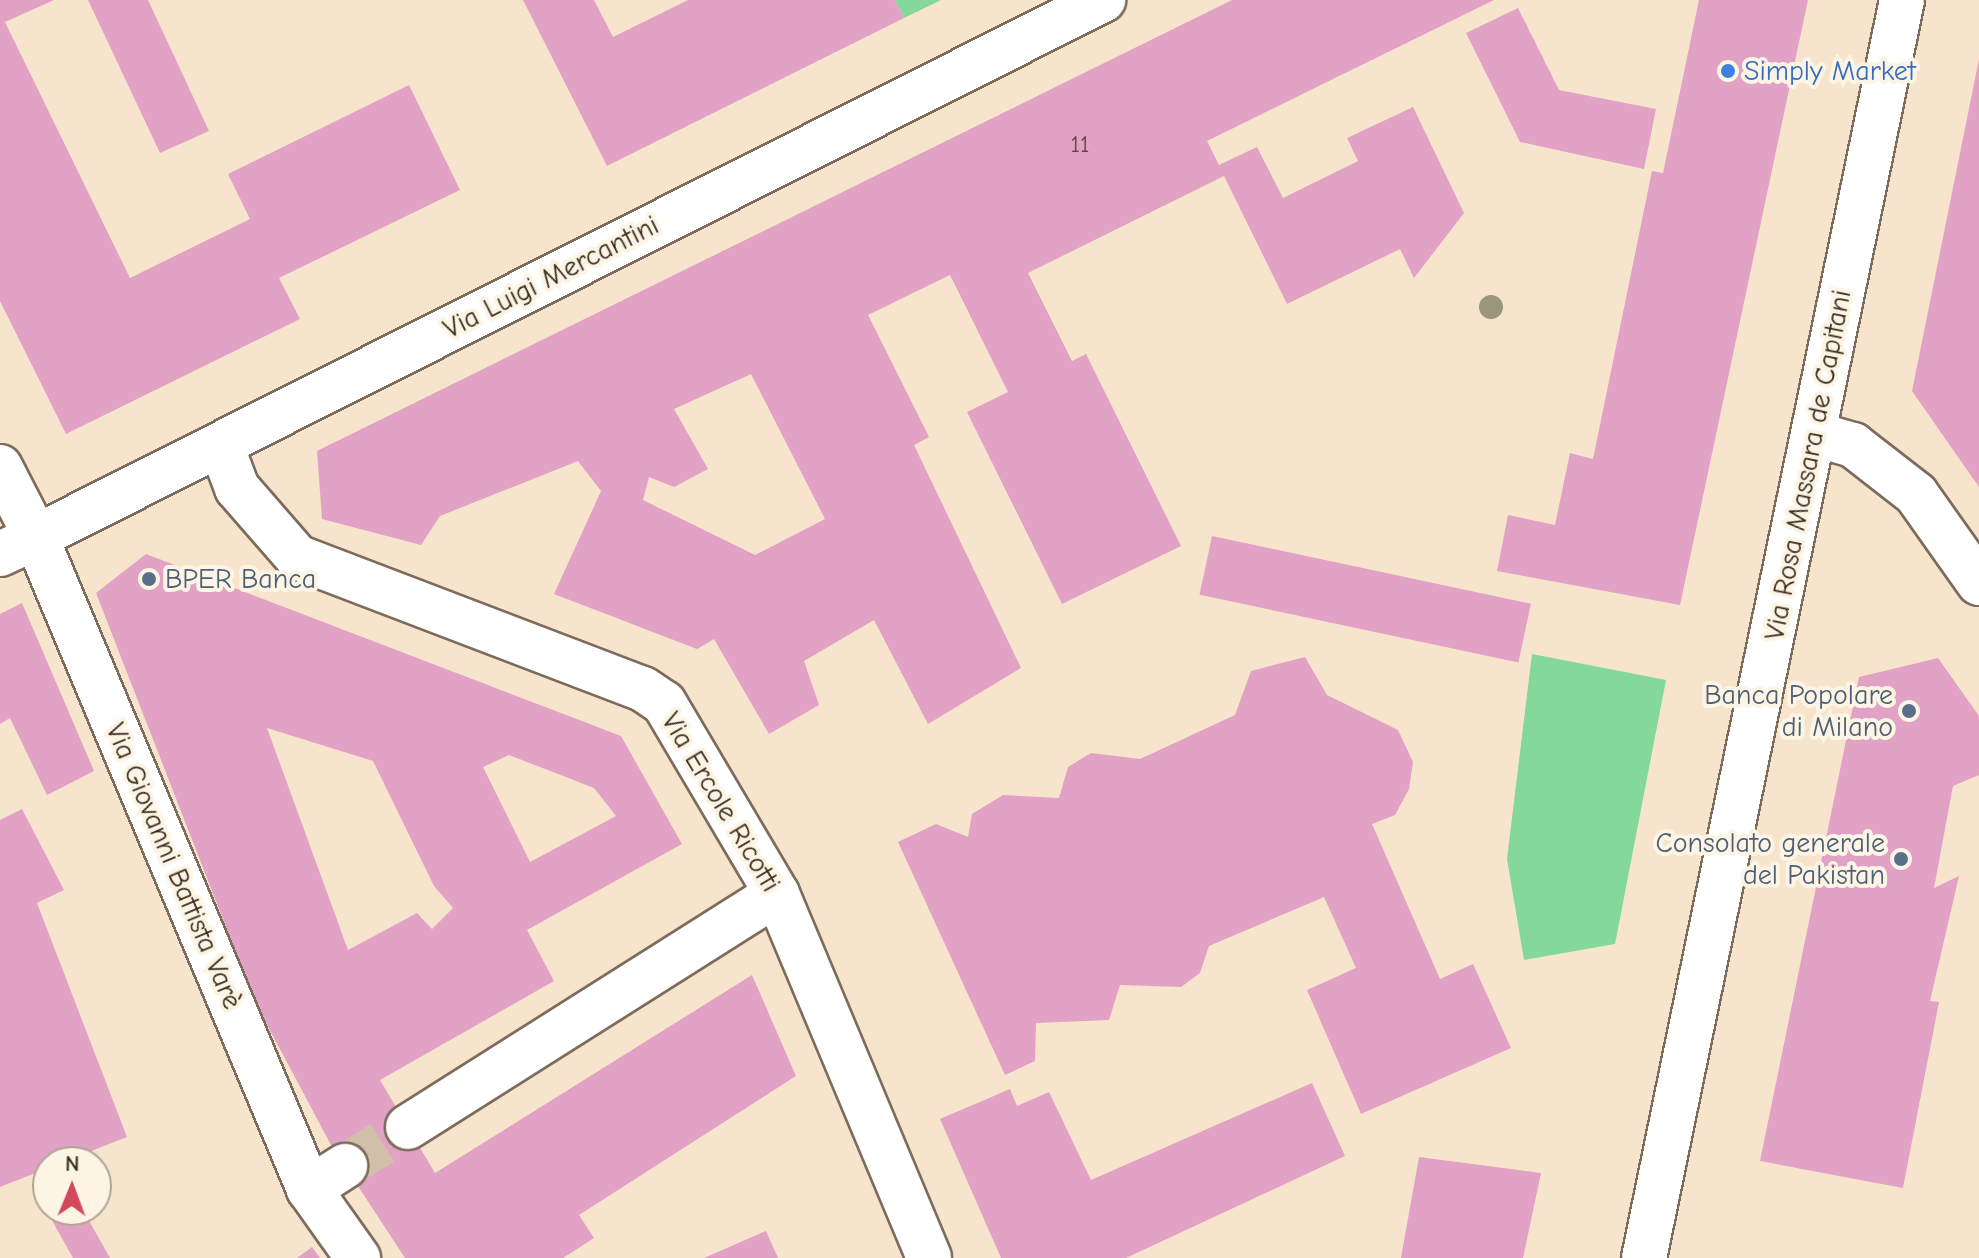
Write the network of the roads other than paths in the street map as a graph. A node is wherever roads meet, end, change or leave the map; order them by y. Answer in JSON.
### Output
{"nodes":[{"id":1,"x":1103,"y":0,"type":"edge"},
{"id":2,"x":1902,"y":0,"type":"edge"},
{"id":3,"x":1814,"y":434,"type":"junction"},
{"id":4,"x":221,"y":445,"type":"junction"},
{"id":5,"x":0,"y":467,"type":"edge"},
{"id":6,"x":18,"y":546,"type":"edge"},
{"id":7,"x":1979,"y":583,"type":"edge"},
{"id":8,"x":777,"y":894,"type":"junction"},
{"id":9,"x":408,"y":1127,"type":"tunnel mouth"},
{"id":10,"x":345,"y":1166,"type":"tunnel mouth"},
{"id":11,"x":309,"y":1189,"type":"junction"},
{"id":12,"x":358,"y":1258,"type":"edge"},
{"id":13,"x":929,"y":1258,"type":"edge"},
{"id":14,"x":1644,"y":1258,"type":"edge"}],
"edges":[{"from":1,"to":4,"type":"street","name":"Via Luigi Mercantini"},
{"from":2,"to":3,"type":"street","name":"Via Rosa Massara de Capitani"},
{"from":3,"to":7,"type":"street"},
{"from":3,"to":14,"type":"street","name":"Via Rosa Massara de Capitani"},
{"from":4,"to":6,"type":"street","name":"Via Luigi Mercantini"},
{"from":4,"to":8,"type":"street","name":"Via Ercole Ricotti"},
{"from":5,"to":6,"type":"street","name":"Via Giovanni Battista Varè"},
{"from":6,"to":11,"type":"street","name":"Via Giovanni Battista Varè"},
{"from":8,"to":9,"type":"street"},
{"from":8,"to":13,"type":"street","name":"Via Ercole Ricotti"},
{"from":10,"to":11,"type":"street"},
{"from":11,"to":12,"type":"street","name":"Via Giovanni Battista Varè"}]}
